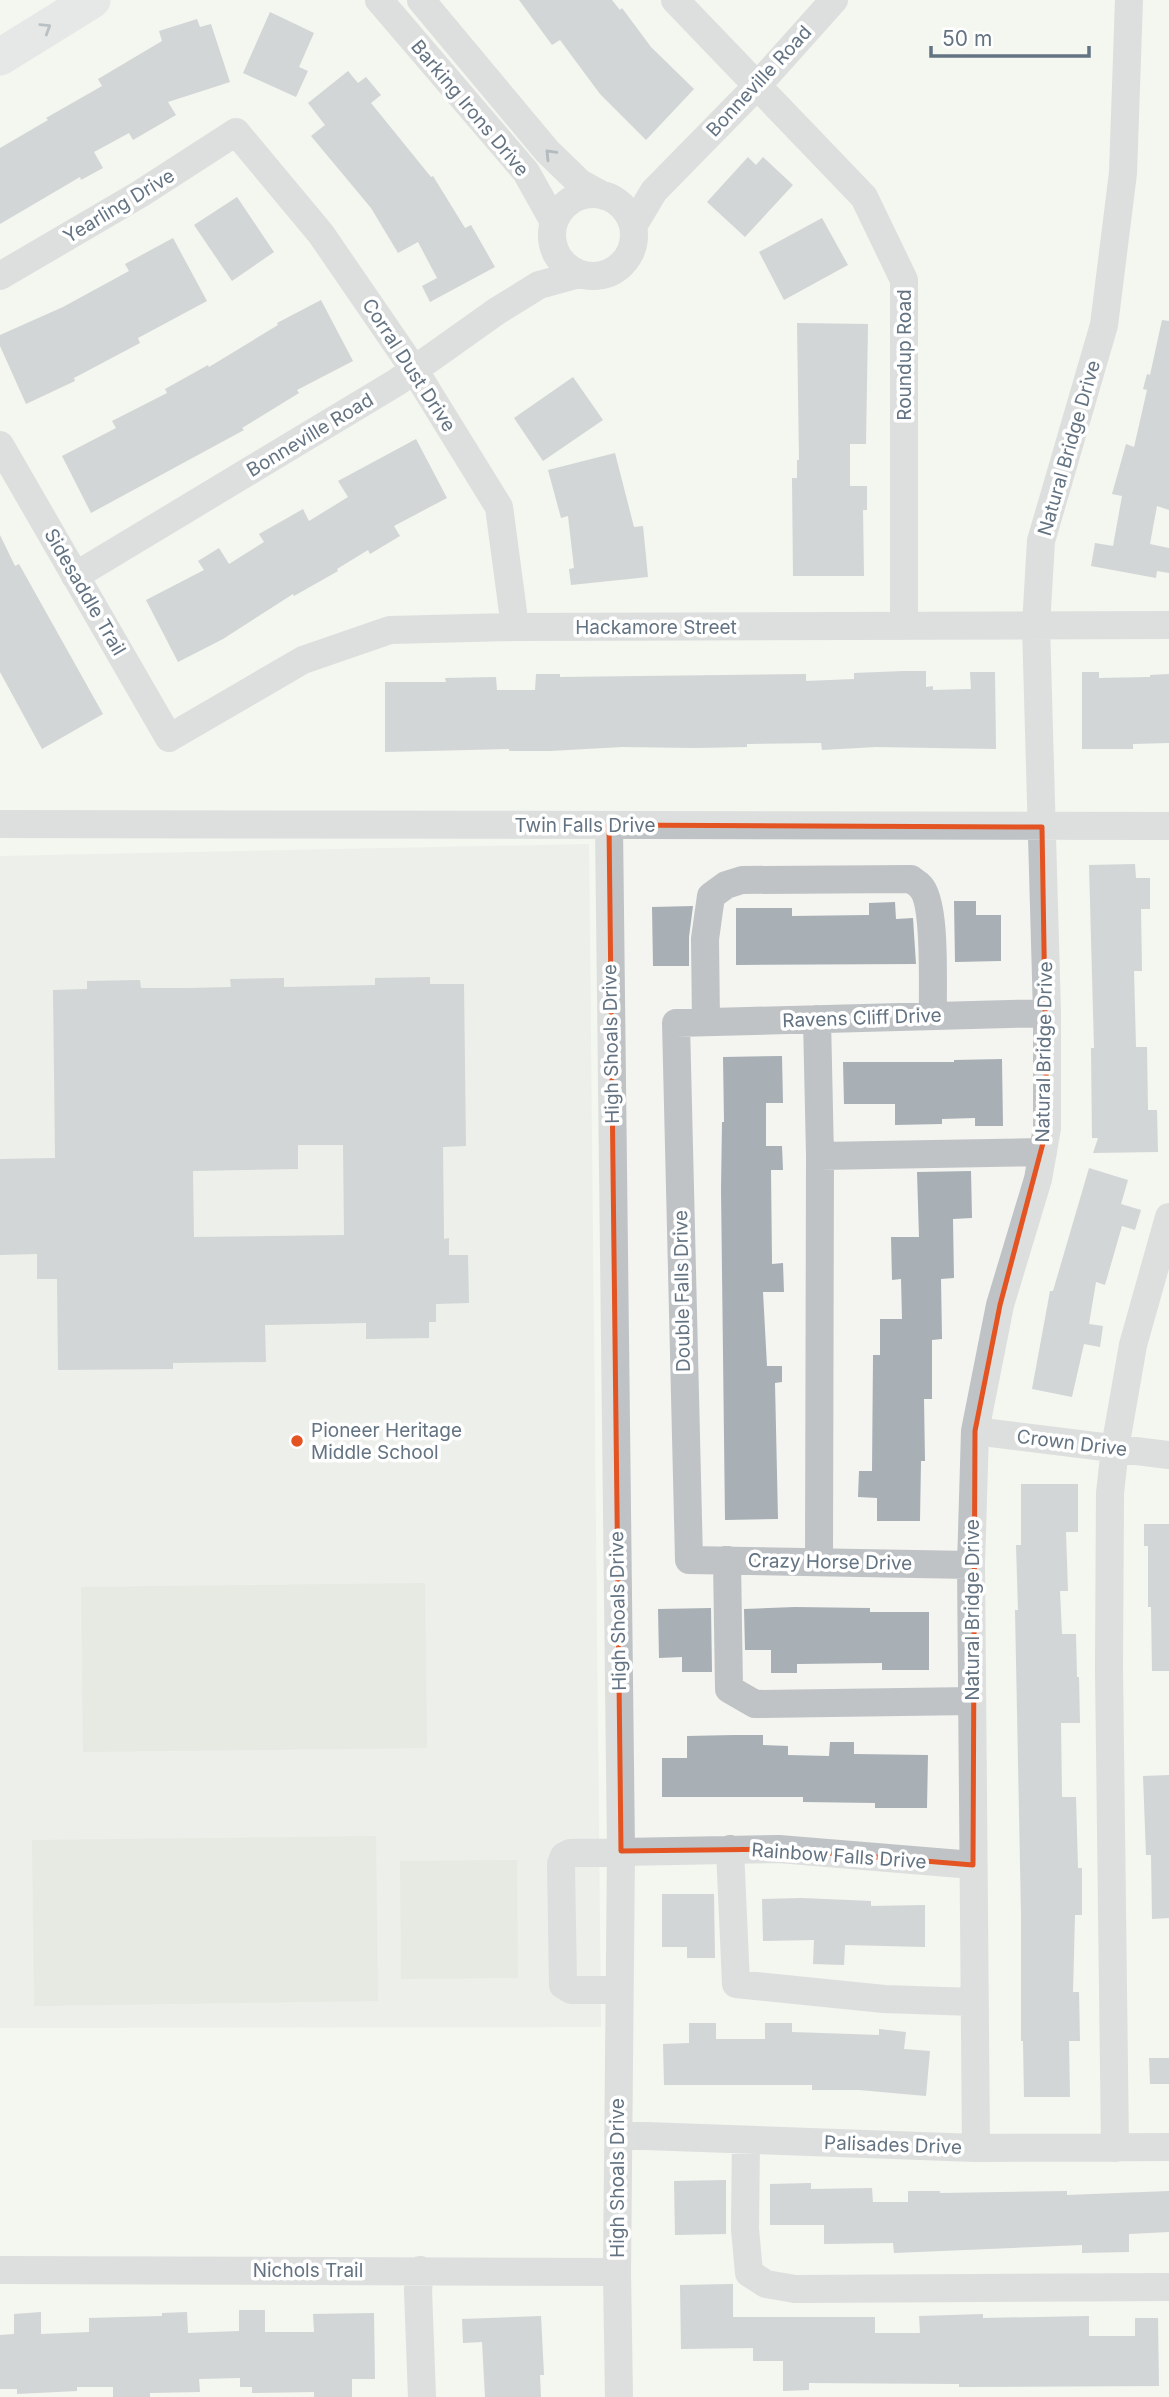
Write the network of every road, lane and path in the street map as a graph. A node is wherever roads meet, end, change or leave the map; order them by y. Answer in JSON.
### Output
{"nodes":[{"id":1,"x":92,"y":0,"type":"edge"},
{"id":2,"x":379,"y":0,"type":"edge"},
{"id":3,"x":421,"y":0,"type":"edge"},
{"id":4,"x":675,"y":0,"type":"edge"},
{"id":5,"x":834,"y":0,"type":"edge"},
{"id":6,"x":1129,"y":0,"type":"edge"},
{"id":7,"x":0,"y":57,"type":"edge"},
{"id":8,"x":757,"y":86,"type":"junction"},
{"id":9,"x":236,"y":132,"type":"joint"},
{"id":10,"x":619,"y":208,"type":"junction"},
{"id":11,"x":554,"y":222,"type":"junction"},
{"id":12,"x":557,"y":254,"type":"junction"},
{"id":13,"x":579,"y":274,"type":"junction"},
{"id":14,"x":0,"y":276,"type":"edge"},
{"id":15,"x":539,"y":285,"type":"junction"},
{"id":16,"x":415,"y":371,"type":"junction"},
{"id":17,"x":0,"y":446,"type":"edge"},
{"id":18,"x":75,"y":576,"type":"junction"},
{"id":19,"x":1036,"y":625,"type":"junction"},
{"id":20,"x":1169,"y":625,"type":"edge"},
{"id":21,"x":904,"y":626,"type":"junction"},
{"id":22,"x":516,"y":627,"type":"junction"},
{"id":23,"x":169,"y":738,"type":"joint"},
{"id":24,"x":0,"y":824,"type":"edge"},
{"id":25,"x":609,"y":825,"type":"junction"},
{"id":26,"x":1169,"y":826,"type":"edge"},
{"id":27,"x":1042,"y":827,"type":"junction"},
{"id":28,"x":1047,"y":1013,"type":"junction"},
{"id":29,"x":933,"y":1016,"type":"junction"},
{"id":30,"x":817,"y":1019,"type":"junction"},
{"id":31,"x":706,"y":1022,"type":"junction"},
{"id":32,"x":676,"y":1023,"type":"joint"},
{"id":33,"x":1043,"y":1152,"type":"junction"},
{"id":34,"x":820,"y":1156,"type":"junction"},
{"id":35,"x":1169,"y":1217,"type":"edge"},
{"id":36,"x":975,"y":1431,"type":"junction"},
{"id":37,"x":1115,"y":1448,"type":"junction"},
{"id":38,"x":1169,"y":1455,"type":"edge"},
{"id":39,"x":688,"y":1560,"type":"joint"},
{"id":40,"x":727,"y":1560,"type":"junction"},
{"id":41,"x":820,"y":1562,"type":"junction"},
{"id":42,"x":971,"y":1565,"type":"junction"},
{"id":43,"x":972,"y":1701,"type":"junction"},
{"id":44,"x":730,"y":1849,"type":"junction"},
{"id":45,"x":621,"y":1851,"type":"junction"},
{"id":46,"x":973,"y":1865,"type":"junction"},
{"id":47,"x":618,"y":1990,"type":"junction"},
{"id":48,"x":974,"y":2002,"type":"junction"},
{"id":49,"x":618,"y":2135,"type":"junction"},
{"id":50,"x":746,"y":2140,"type":"junction"},
{"id":51,"x":1169,"y":2147,"type":"edge"},
{"id":52,"x":976,"y":2148,"type":"junction"},
{"id":53,"x":1115,"y":2148,"type":"junction"},
{"id":54,"x":0,"y":2270,"type":"edge"},
{"id":55,"x":420,"y":2270,"type":"junction"},
{"id":56,"x":617,"y":2272,"type":"junction"},
{"id":57,"x":1169,"y":2287,"type":"edge"},
{"id":58,"x":422,"y":2397,"type":"edge"},
{"id":59,"x":619,"y":2397,"type":"edge"}],
"edges":[{"from":7,"to":1,"type":"main road","one_way":true},
{"from":2,"to":11,"type":"street","name":"Barking Irons Drive"},
{"from":10,"to":3,"type":"street","name":"Barking Irons Drive","one_way":true},
{"from":4,"to":8,"type":"street","name":"Roundup Road"},
{"from":5,"to":8,"type":"street","name":"Bonneville Road"},
{"from":6,"to":19,"type":"street","name":"Natural Bridge Drive"},
{"from":8,"to":10,"type":"street","name":"Bonneville Road"},
{"from":8,"to":21,"type":"street","name":"Roundup Road"},
{"from":9,"to":14,"type":"street","name":"Yearling Drive"},
{"from":9,"to":16,"type":"street","name":"Corral Dust Drive"},
{"from":10,"to":11,"type":"street"},
{"from":10,"to":13,"type":"street"},
{"from":11,"to":12,"type":"street"},
{"from":12,"to":13,"type":"street"},
{"from":12,"to":15,"type":"street","name":"Bonneville Road"},
{"from":13,"to":15,"type":"street","name":"Bonneville Road"},
{"from":15,"to":16,"type":"street","name":"Bonneville Road"},
{"from":16,"to":18,"type":"street","name":"Bonneville Road"},
{"from":16,"to":22,"type":"street","name":"Corral Dust Drive"},
{"from":17,"to":18,"type":"street","name":"Sidesaddle Trail"},
{"from":18,"to":23,"type":"street","name":"Sidesaddle Trail"},
{"from":19,"to":20,"type":"street","name":"Hackamore Street"},
{"from":19,"to":21,"type":"street","name":"Hackamore Street"},
{"from":19,"to":27,"type":"street","name":"Natural Bridge Drive"},
{"from":21,"to":22,"type":"street","name":"Hackamore Street"},
{"from":22,"to":23,"type":"street","name":"Hackamore Street"},
{"from":24,"to":25,"type":"street","name":"Twin Falls Drive"},
{"from":25,"to":27,"type":"street","name":"Twin Falls Drive"},
{"from":25,"to":45,"type":"street","name":"High Shoals Drive"},
{"from":26,"to":27,"type":"street","name":"Twin Falls Drive"},
{"from":27,"to":28,"type":"street","name":"Natural Bridge Drive"},
{"from":28,"to":29,"type":"street","name":"Ravens Cliff Drive"},
{"from":28,"to":33,"type":"street","name":"Natural Bridge Drive"},
{"from":29,"to":30,"type":"street","name":"Ravens Cliff Drive"},
{"from":29,"to":31,"type":"street"},
{"from":30,"to":31,"type":"street","name":"Ravens Cliff Drive"},
{"from":30,"to":34,"type":"street"},
{"from":31,"to":32,"type":"street","name":"Ravens Cliff Drive"},
{"from":32,"to":39,"type":"street","name":"Double Falls Drive"},
{"from":33,"to":34,"type":"street"},
{"from":33,"to":36,"type":"street","name":"Natural Bridge Drive"},
{"from":34,"to":41,"type":"street"},
{"from":35,"to":37,"type":"street"},
{"from":36,"to":37,"type":"street","name":"Crown Drive"},
{"from":36,"to":42,"type":"street","name":"Natural Bridge Drive"},
{"from":37,"to":38,"type":"street","name":"Crown Drive"},
{"from":37,"to":53,"type":"street"},
{"from":39,"to":40,"type":"street","name":"Crazy Horse Drive"},
{"from":40,"to":41,"type":"street","name":"Crazy Horse Drive"},
{"from":40,"to":43,"type":"street"},
{"from":41,"to":42,"type":"street","name":"Crazy Horse Drive"},
{"from":42,"to":43,"type":"street","name":"Natural Bridge Drive"},
{"from":43,"to":46,"type":"street","name":"Natural Bridge Drive"},
{"from":44,"to":45,"type":"street","name":"Rainbow Falls Drive"},
{"from":44,"to":46,"type":"street","name":"Rainbow Falls Drive"},
{"from":44,"to":48,"type":"street"},
{"from":45,"to":47,"type":"street","name":"High Shoals Drive"},
{"from":45,"to":47,"type":"street","name":"Rainbow Falls Drive"},
{"from":46,"to":48,"type":"street","name":"Natural Bridge Drive"},
{"from":47,"to":49,"type":"street","name":"High Shoals Drive"},
{"from":48,"to":52,"type":"street","name":"Natural Bridge Drive"},
{"from":49,"to":50,"type":"street","name":"Palisades Drive"},
{"from":49,"to":56,"type":"street","name":"High Shoals Drive"},
{"from":50,"to":52,"type":"street","name":"Palisades Drive"},
{"from":50,"to":57,"type":"street"},
{"from":51,"to":53,"type":"street","name":"Palisades Drive"},
{"from":52,"to":53,"type":"street","name":"Palisades Drive"},
{"from":54,"to":55,"type":"street","name":"Nichols Trail"},
{"from":55,"to":56,"type":"street","name":"Nichols Trail"},
{"from":55,"to":58,"type":"street"},
{"from":56,"to":59,"type":"street","name":"High Shoals Drive"}]}
